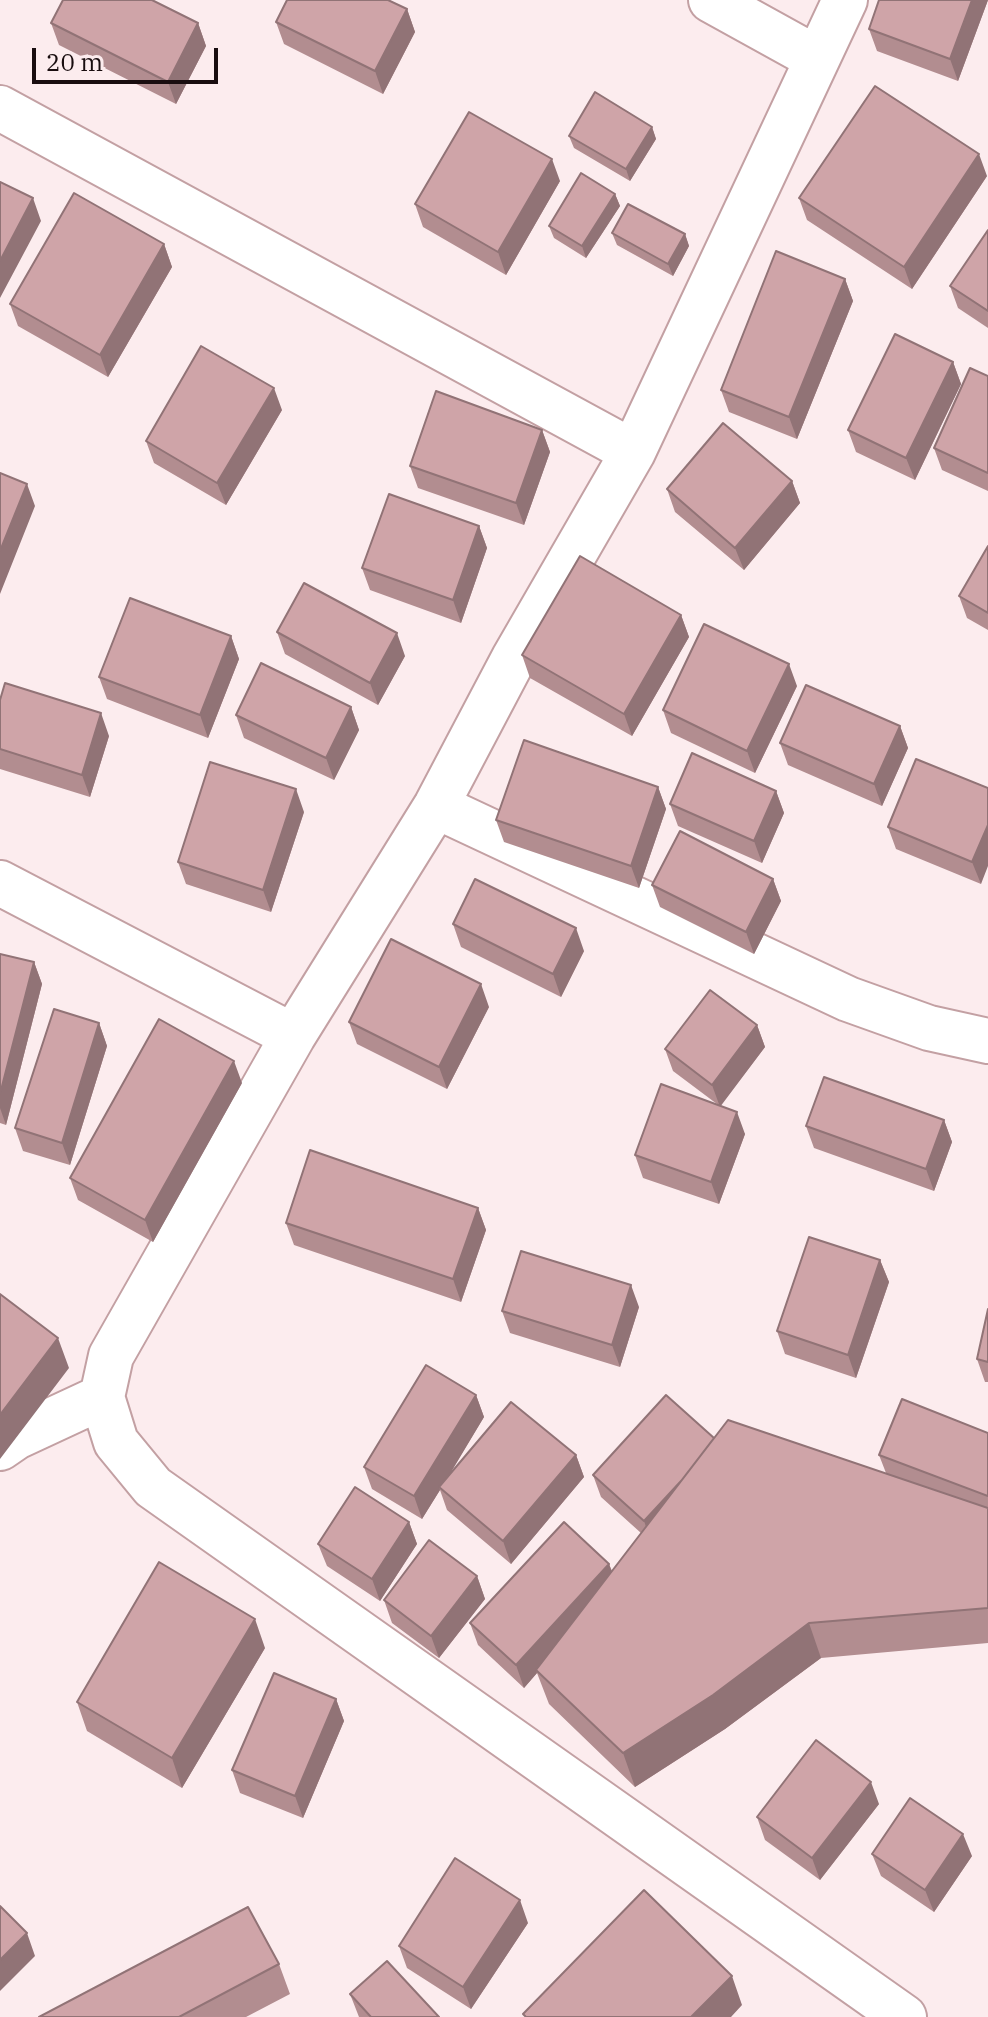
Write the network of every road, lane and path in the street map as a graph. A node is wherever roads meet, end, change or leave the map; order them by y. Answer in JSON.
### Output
{"nodes":[{"id":1,"x":711,"y":0,"type":"edge"},
{"id":2,"x":845,"y":0,"type":"edge"},
{"id":3,"x":816,"y":58,"type":"junction"},
{"id":4,"x":0,"y":108,"type":"edge"},
{"id":5,"x":633,"y":452,"type":"junction"},
{"id":6,"x":436,"y":806,"type":"junction"},
{"id":7,"x":0,"y":883,"type":"edge"},
{"id":8,"x":293,"y":1036,"type":"junction"},
{"id":9,"x":988,"y":1041,"type":"edge"},
{"id":10,"x":102,"y":1397,"type":"junction"},
{"id":11,"x":0,"y":1448,"type":"edge"},
{"id":12,"x":904,"y":2017,"type":"edge"}],
"edges":[{"from":1,"to":3,"type":"street"},
{"from":2,"to":3,"type":"street"},
{"from":3,"to":5,"type":"street"},
{"from":4,"to":5,"type":"street"},
{"from":5,"to":6,"type":"street"},
{"from":6,"to":8,"type":"street"},
{"from":6,"to":9,"type":"street"},
{"from":7,"to":8,"type":"street"},
{"from":8,"to":10,"type":"street"},
{"from":10,"to":11,"type":"street"},
{"from":10,"to":12,"type":"street"}]}
